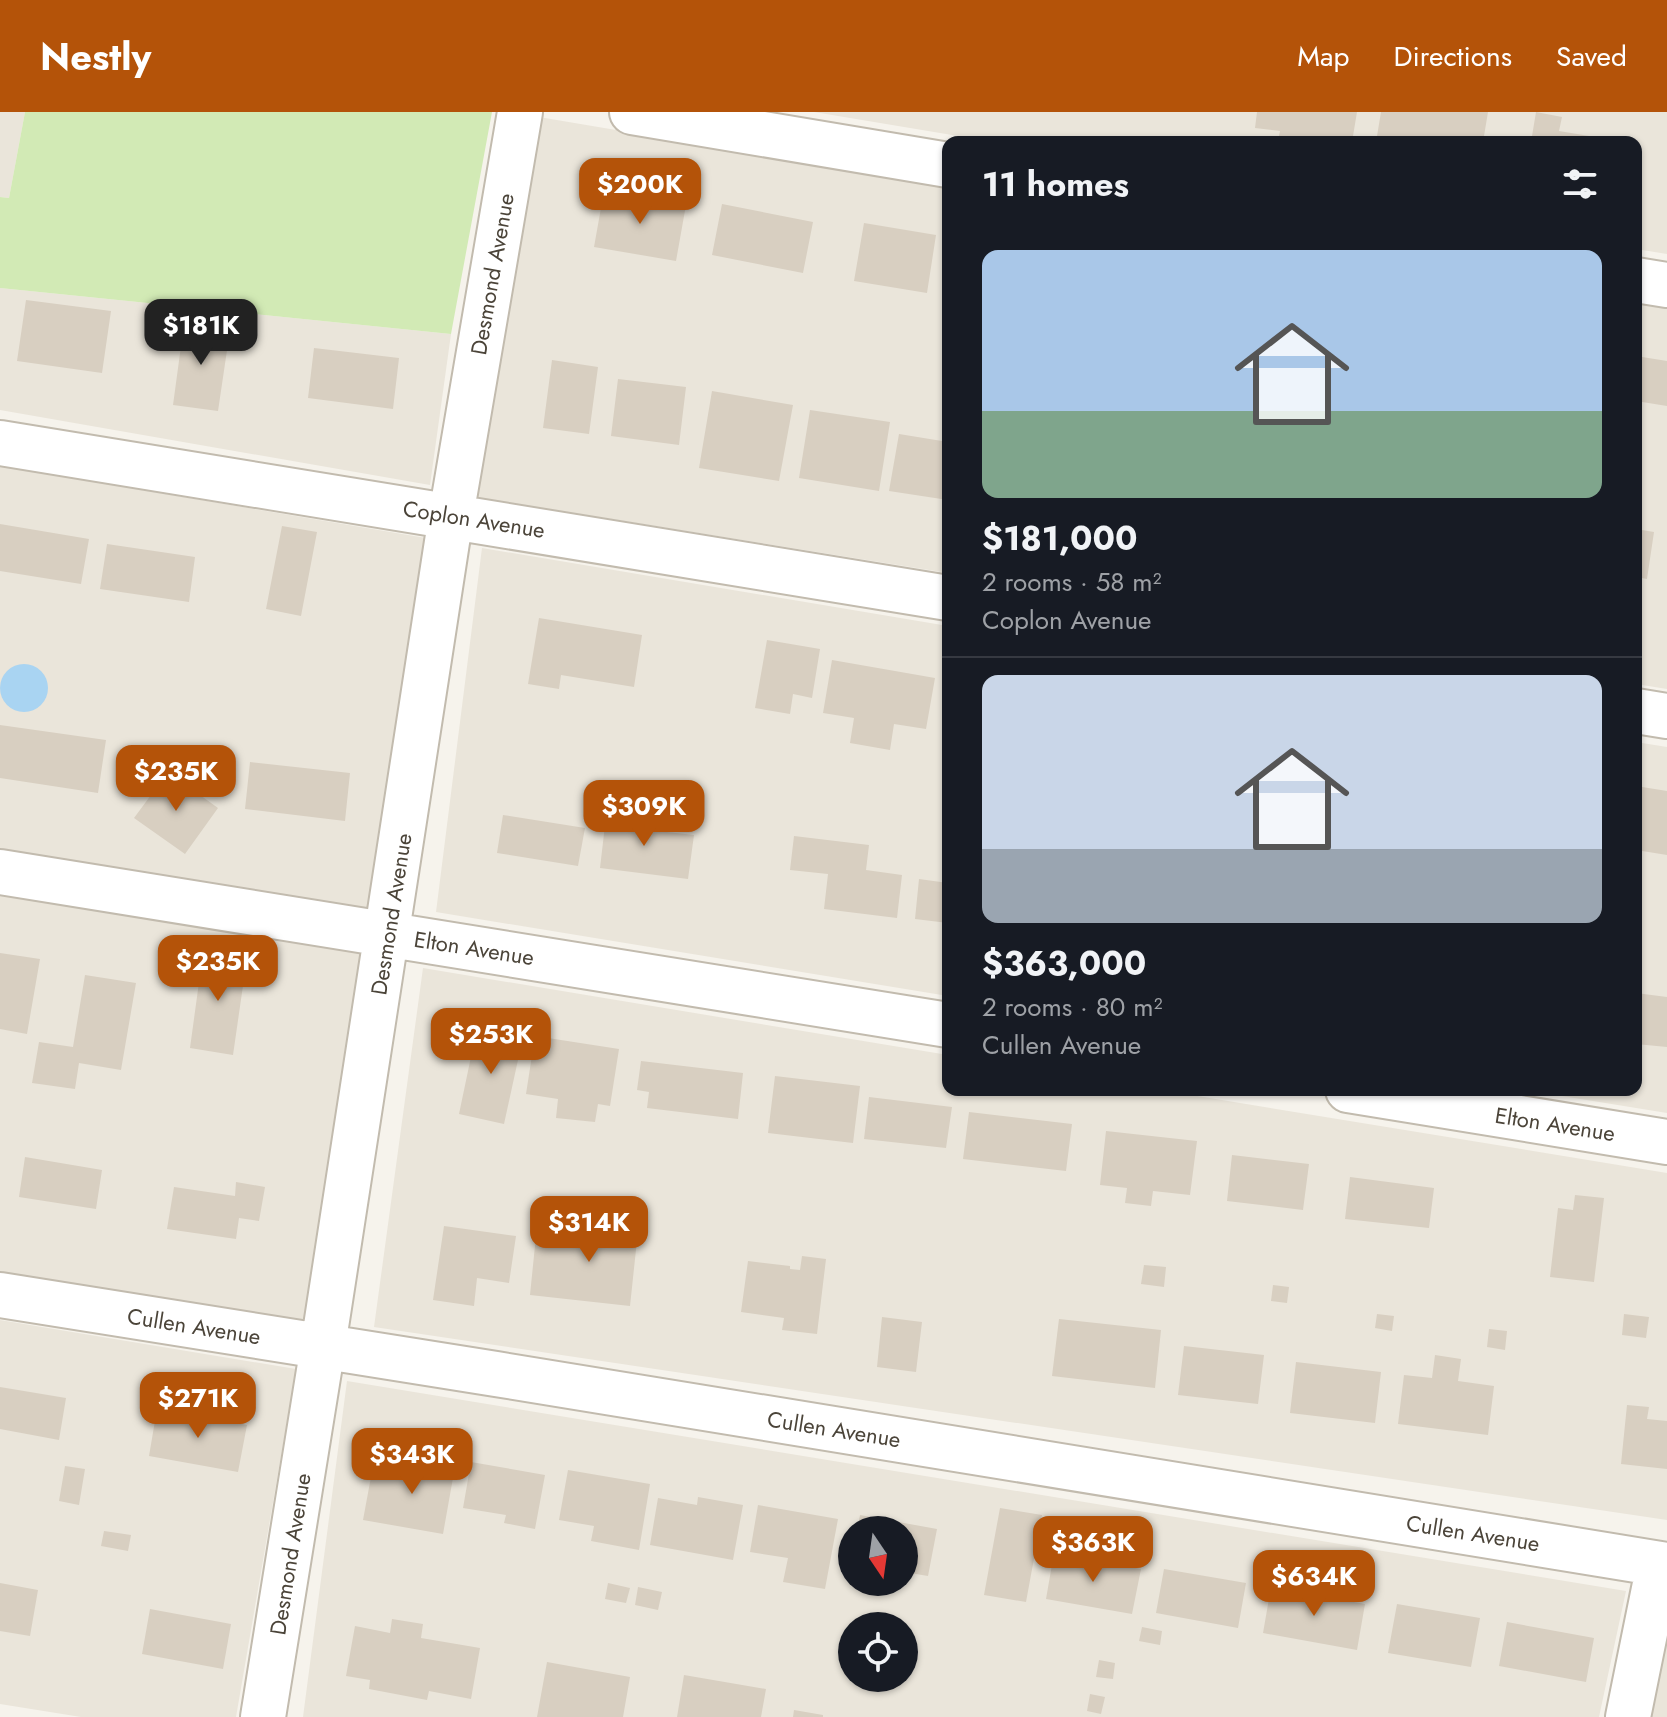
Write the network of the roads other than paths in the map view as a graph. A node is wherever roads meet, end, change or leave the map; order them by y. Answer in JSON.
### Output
{"nodes":[{"id":1,"x":520,"y":112,"type":"edge"},
{"id":2,"x":632,"y":112,"type":"edge"},
{"id":3,"x":942,"y":164,"type":"edge"},
{"id":4,"x":1642,"y":281,"type":"edge"},
{"id":5,"x":1667,"y":285,"type":"edge"},
{"id":6,"x":0,"y":443,"type":"edge"},
{"id":7,"x":451,"y":516,"type":"junction"},
{"id":8,"x":942,"y":597,"type":"edge"},
{"id":9,"x":1642,"y":712,"type":"edge"},
{"id":10,"x":1667,"y":716,"type":"edge"},
{"id":11,"x":0,"y":872,"type":"edge"},
{"id":12,"x":388,"y":934,"type":"junction"},
{"id":13,"x":942,"y":1024,"type":"edge"},
{"id":14,"x":1385,"y":1096,"type":"edge"},
{"id":15,"x":1667,"y":1142,"type":"edge"},
{"id":16,"x":0,"y":1295,"type":"edge"},
{"id":17,"x":323,"y":1346,"type":"junction"},
{"id":18,"x":1663,"y":1564,"type":"edge"},
{"id":19,"x":263,"y":1717,"type":"edge"},
{"id":20,"x":1628,"y":1717,"type":"edge"}],
"edges":[{"from":1,"to":7,"type":"street","name":"Desmond Avenue"},
{"from":2,"to":3,"type":"street"},
{"from":4,"to":5,"type":"street"},
{"from":6,"to":7,"type":"street","name":"Coplon Avenue"},
{"from":7,"to":8,"type":"street","name":"Coplon Avenue"},
{"from":7,"to":12,"type":"street","name":"Desmond Avenue"},
{"from":9,"to":10,"type":"street"},
{"from":11,"to":12,"type":"street","name":"Elton Avenue"},
{"from":12,"to":13,"type":"street","name":"Elton Avenue"},
{"from":12,"to":17,"type":"street","name":"Desmond Avenue"},
{"from":14,"to":15,"type":"street","name":"Elton Avenue"},
{"from":16,"to":17,"type":"street","name":"Cullen Avenue"},
{"from":17,"to":18,"type":"street","name":"Cullen Avenue"},
{"from":17,"to":19,"type":"street","name":"Desmond Avenue"},
{"from":18,"to":20,"type":"street"}]}
